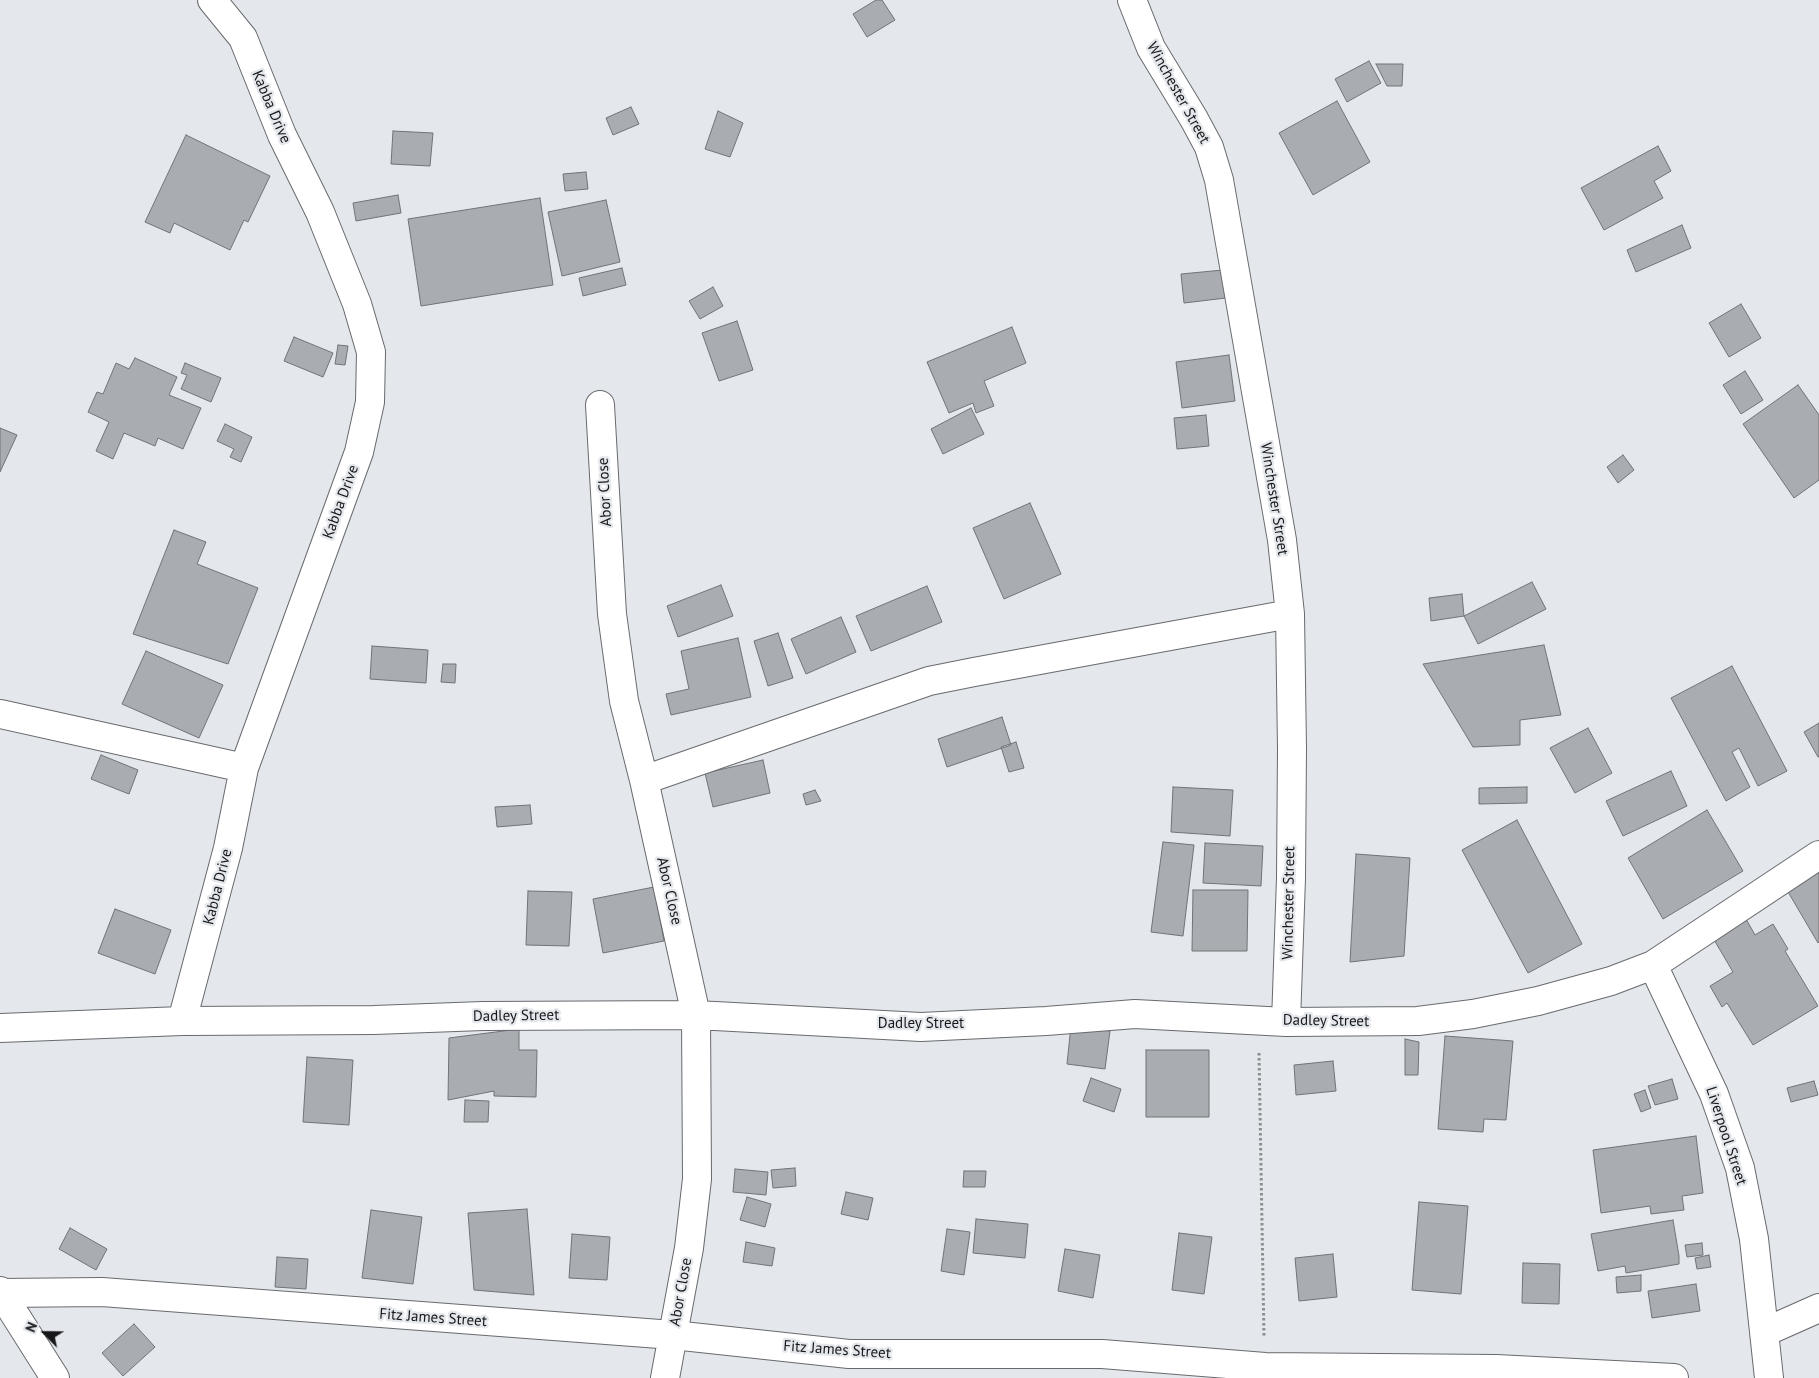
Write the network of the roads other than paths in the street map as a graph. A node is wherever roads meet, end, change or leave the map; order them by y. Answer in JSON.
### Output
{"nodes":[{"id":1,"x":212,"y":0,"type":"edge"},
{"id":2,"x":1132,"y":0,"type":"edge"},
{"id":3,"x":600,"y":405,"type":"dead end"},
{"id":4,"x":1290,"y":614,"type":"junction"},
{"id":5,"x":0,"y":714,"type":"edge"},
{"id":6,"x":244,"y":768,"type":"junction"},
{"id":7,"x":644,"y":780,"type":"junction"},
{"id":8,"x":1819,"y":855,"type":"edge"},
{"id":9,"x":1653,"y":965,"type":"junction"},
{"id":10,"x":696,"y":1015,"type":"junction"},
{"id":11,"x":182,"y":1021,"type":"junction"},
{"id":12,"x":1286,"y":1022,"type":"junction"},
{"id":13,"x":0,"y":1028,"type":"edge"},
{"id":14,"x":1,"y":1292,"type":"edge"},
{"id":15,"x":1819,"y":1308,"type":"edge"},
{"id":16,"x":1765,"y":1332,"type":"junction"},
{"id":17,"x":673,"y":1335,"type":"junction"},
{"id":18,"x":55,"y":1378,"type":"edge"},
{"id":19,"x":665,"y":1378,"type":"edge"},
{"id":20,"x":1674,"y":1378,"type":"edge"},
{"id":21,"x":1769,"y":1378,"type":"edge"}],
"edges":[{"from":1,"to":6,"type":"street","name":"Kabba Drive"},
{"from":2,"to":4,"type":"street","name":"Winchester Street"},
{"from":3,"to":7,"type":"street","name":"Abor Close"},
{"from":4,"to":7,"type":"street"},
{"from":4,"to":12,"type":"street","name":"Winchester Street"},
{"from":5,"to":6,"type":"street"},
{"from":6,"to":11,"type":"street","name":"Kabba Drive"},
{"from":7,"to":10,"type":"street","name":"Abor Close"},
{"from":8,"to":9,"type":"street","name":"Dadley Street"},
{"from":9,"to":12,"type":"street","name":"Dadley Street"},
{"from":9,"to":16,"type":"street","name":"Liverpool Street"},
{"from":10,"to":11,"type":"street","name":"Dadley Street"},
{"from":10,"to":12,"type":"street","name":"Dadley Street"},
{"from":10,"to":17,"type":"street","name":"Abor Close"},
{"from":11,"to":13,"type":"street","name":"Dadley Street"},
{"from":14,"to":17,"type":"street","name":"Fitz James Street"},
{"from":14,"to":18,"type":"street"},
{"from":15,"to":16,"type":"street"},
{"from":16,"to":21,"type":"street","name":"Liverpool Street"},
{"from":17,"to":19,"type":"street","name":"Abor Close"},
{"from":17,"to":20,"type":"street","name":"Fitz James Street"}]}
